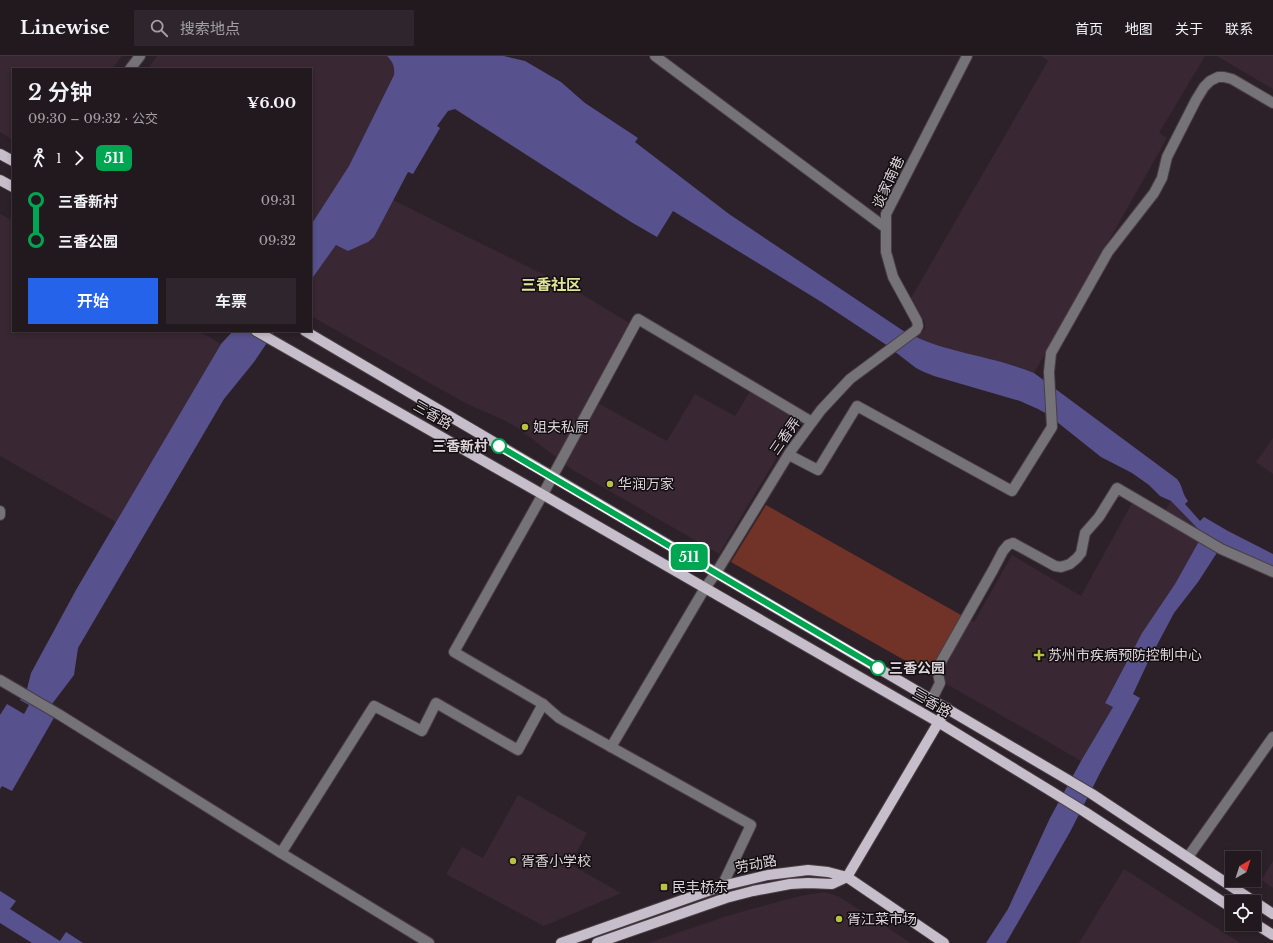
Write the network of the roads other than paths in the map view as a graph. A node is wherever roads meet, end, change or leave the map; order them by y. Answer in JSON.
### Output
{"nodes":[{"id":1,"x":140,"y":56,"type":"edge"},
{"id":2,"x":655,"y":56,"type":"edge"},
{"id":3,"x":967,"y":56,"type":"edge"},
{"id":4,"x":131,"y":68,"type":"edge"},
{"id":5,"x":1273,"y":103,"type":"edge"},
{"id":6,"x":0,"y":154,"type":"edge"},
{"id":7,"x":12,"y":160,"type":"edge"},
{"id":8,"x":0,"y":180,"type":"edge"},
{"id":9,"x":12,"y":186,"type":"edge"},
{"id":10,"x":886,"y":228,"type":"junction"},
{"id":11,"x":917,"y":328,"type":"joint"},
{"id":12,"x":258,"y":332,"type":"edge"},
{"id":13,"x":307,"y":332,"type":"edge"},
{"id":14,"x":812,"y":422,"type":"junction"},
{"id":15,"x":789,"y":455,"type":"junction"},
{"id":16,"x":552,"y":477,"type":"junction"},
{"id":17,"x":543,"y":494,"type":"junction"},
{"id":18,"x":0,"y":511,"type":"edge"},
{"id":19,"x":0,"y":515,"type":"edge"},
{"id":20,"x":716,"y":572,"type":"junction"},
{"id":21,"x":1273,"y":572,"type":"edge"},
{"id":22,"x":705,"y":588,"type":"junction"},
{"id":23,"x":0,"y":680,"type":"edge"},
{"id":24,"x":932,"y":699,"type":"junction"},
{"id":25,"x":544,"y":704,"type":"junction"},
{"id":26,"x":946,"y":708,"type":"junction"},
{"id":27,"x":938,"y":722,"type":"junction"},
{"id":28,"x":1273,"y":737,"type":"edge"},
{"id":29,"x":611,"y":747,"type":"junction"},
{"id":30,"x":281,"y":853,"type":"junction"},
{"id":31,"x":1188,"y":857,"type":"junction"},
{"id":32,"x":847,"y":877,"type":"junction"},
{"id":33,"x":722,"y":886,"type":"junction"},
{"id":34,"x":1225,"y":903,"type":"edge"},
{"id":35,"x":1273,"y":914,"type":"edge"},
{"id":36,"x":1261,"y":927,"type":"edge"},
{"id":37,"x":1273,"y":935,"type":"edge"},
{"id":38,"x":429,"y":943,"type":"edge"},
{"id":39,"x":560,"y":943,"type":"edge"},
{"id":40,"x":597,"y":943,"type":"edge"},
{"id":41,"x":944,"y":943,"type":"edge"}],
"edges":[{"from":1,"to":4,"type":"street"},
{"from":2,"to":10,"type":"street"},
{"from":3,"to":10,"type":"street","name":"谈家南巷"},
{"from":5,"to":15,"type":"street"},
{"from":6,"to":7,"type":"main road"},
{"from":8,"to":9,"type":"main road"},
{"from":10,"to":11,"type":"street","name":"谈家南巷"},
{"from":11,"to":14,"type":"street","name":"三香弄"},
{"from":12,"to":17,"type":"main road","name":"三香路"},
{"from":13,"to":16,"type":"main road","name":"三香路"},
{"from":14,"to":15,"type":"street","name":"三香弄"},
{"from":14,"to":16,"type":"street"},
{"from":15,"to":20,"type":"street","name":"三香弄"},
{"from":16,"to":17,"type":"street"},
{"from":16,"to":20,"type":"main road","name":"三香路"},
{"from":17,"to":22,"type":"main road","name":"三香路"},
{"from":17,"to":25,"type":"street"},
{"from":18,"to":19,"type":"street"},
{"from":20,"to":22,"type":"street","name":"三香弄"},
{"from":20,"to":24,"type":"main road","name":"三香路"},
{"from":21,"to":24,"type":"street"},
{"from":22,"to":27,"type":"main road","name":"三香路"},
{"from":22,"to":29,"type":"street","name":"三香弄"},
{"from":23,"to":30,"type":"street"},
{"from":24,"to":26,"type":"main road","name":"三香路"},
{"from":25,"to":29,"type":"street"},
{"from":25,"to":30,"type":"street"},
{"from":26,"to":27,"type":"main road"},
{"from":26,"to":31,"type":"main road","name":"三香路"},
{"from":27,"to":32,"type":"main road"},
{"from":27,"to":34,"type":"main road","name":"三香路"},
{"from":28,"to":31,"type":"street"},
{"from":29,"to":33,"type":"street"},
{"from":30,"to":38,"type":"street"},
{"from":31,"to":35,"type":"main road","name":"三香路"},
{"from":32,"to":33,"type":"main road","name":"劳动路"},
{"from":32,"to":40,"type":"main road","name":"劳动路"},
{"from":32,"to":41,"type":"main road","name":"劳动路"},
{"from":33,"to":39,"type":"main road","name":"劳动路"},
{"from":36,"to":37,"type":"main road"}]}
